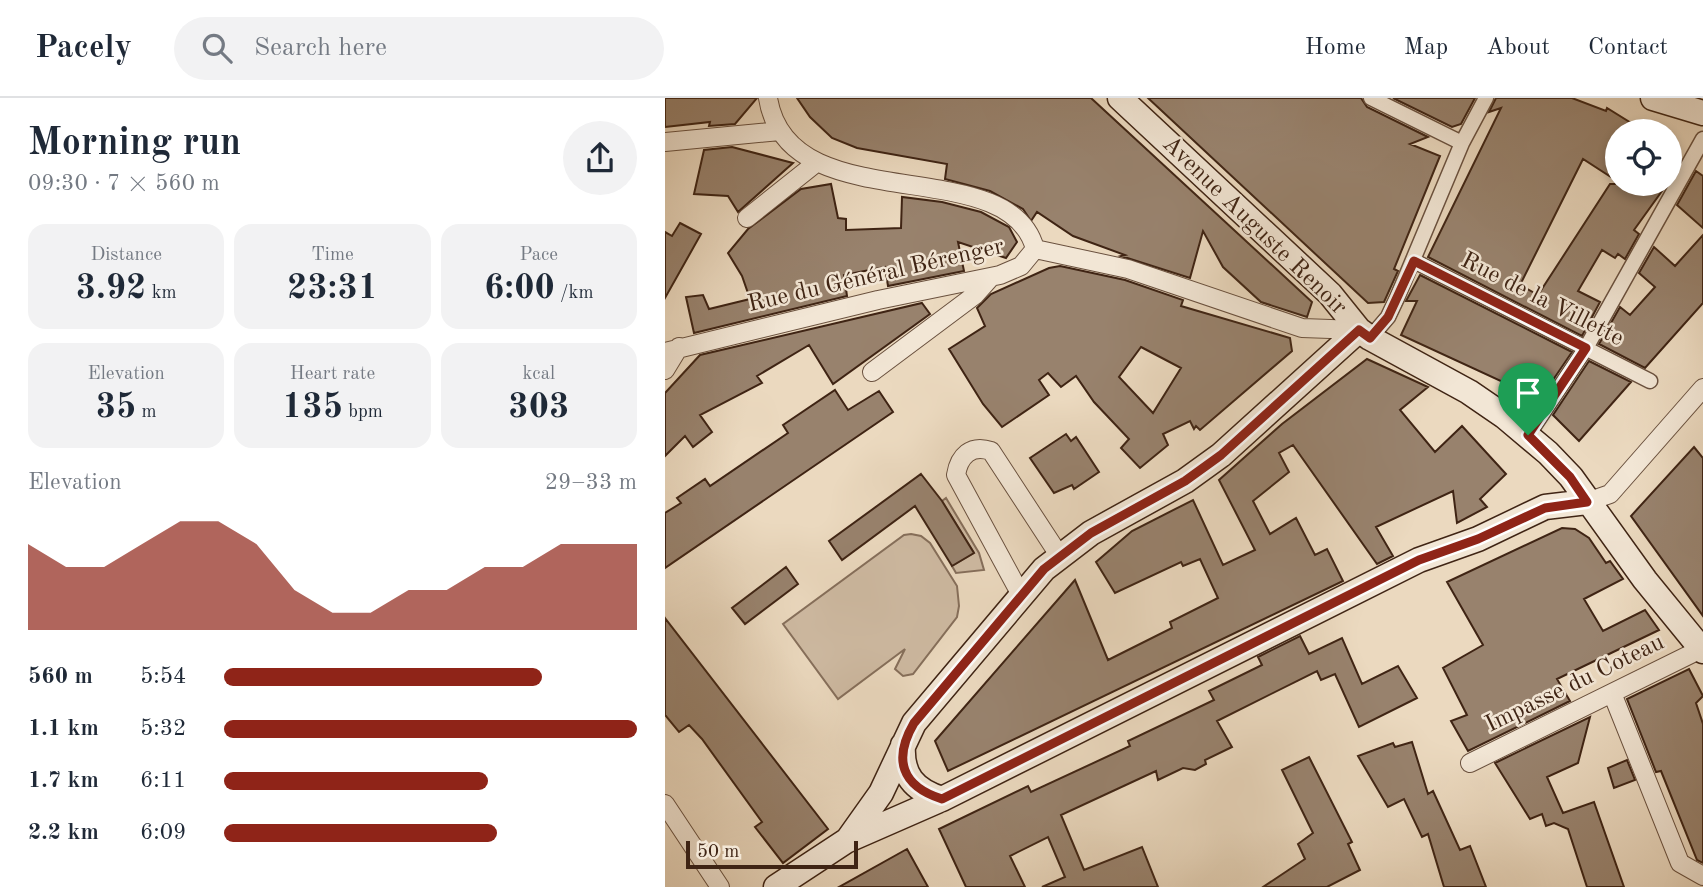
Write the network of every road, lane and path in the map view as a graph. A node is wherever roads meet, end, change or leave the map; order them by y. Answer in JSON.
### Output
{"nodes":[{"id":1,"x":768,"y":98,"type":"edge"},
{"id":2,"x":1120,"y":98,"type":"edge"},
{"id":3,"x":1371,"y":98,"type":"edge"},
{"id":4,"x":1486,"y":98,"type":"edge"},
{"id":5,"x":1653,"y":98,"type":"edge"},
{"id":6,"x":1703,"y":113,"type":"edge"},
{"id":7,"x":780,"y":131,"type":"junction"},
{"id":8,"x":665,"y":142,"type":"edge"},
{"id":9,"x":1462,"y":143,"type":"junction"},
{"id":10,"x":1701,"y":149,"type":"edge"},
{"id":11,"x":815,"y":163,"type":"junction"},
{"id":12,"x":747,"y":218,"type":"dead end"},
{"id":13,"x":1035,"y":249,"type":"junction"},
{"id":14,"x":1414,"y":261,"type":"junction"},
{"id":15,"x":991,"y":277,"type":"junction"},
{"id":16,"x":1365,"y":334,"type":"junction"},
{"id":17,"x":1586,"y":348,"type":"junction"},
{"id":18,"x":672,"y":350,"type":"edge"},
{"id":19,"x":665,"y":370,"type":"edge"},
{"id":20,"x":872,"y":372,"type":"dead end"},
{"id":21,"x":1650,"y":381,"type":"dead end"},
{"id":22,"x":1700,"y":396,"type":"edge"},
{"id":23,"x":1528,"y":435,"type":"junction"},
{"id":24,"x":1587,"y":502,"type":"junction"},
{"id":25,"x":1059,"y":555,"type":"junction"},
{"id":26,"x":1021,"y":595,"type":"junction"},
{"id":27,"x":1702,"y":650,"type":"edge"},
{"id":28,"x":1612,"y":694,"type":"junction"},
{"id":29,"x":904,"y":741,"type":"junction"},
{"id":30,"x":1470,"y":763,"type":"dead end"},
{"id":31,"x":942,"y":799,"type":"junction"},
{"id":32,"x":668,"y":814,"type":"edge"},
{"id":33,"x":846,"y":841,"type":"junction"},
{"id":34,"x":1703,"y":876,"type":"edge"},
{"id":35,"x":720,"y":887,"type":"edge"},
{"id":36,"x":776,"y":887,"type":"edge"}],
"edges":[{"from":1,"to":7,"type":"street"},
{"from":2,"to":16,"type":"main road","name":"Avenue Auguste Renoir"},
{"from":3,"to":9,"type":"street"},
{"from":4,"to":9,"type":"street"},
{"from":5,"to":6,"type":"main road"},
{"from":7,"to":8,"type":"street"},
{"from":7,"to":11,"type":"street"},
{"from":9,"to":14,"type":"street"},
{"from":10,"to":17,"type":"street"},
{"from":11,"to":12,"type":"street"},
{"from":11,"to":13,"type":"street"},
{"from":13,"to":15,"type":"street","name":"Rue du Général Bérenger"},
{"from":13,"to":16,"type":"street","name":"Rue du Général Bérenger"},
{"from":14,"to":16,"type":"street"},
{"from":14,"to":17,"type":"street","name":"Rue de la Villette"},
{"from":15,"to":18,"type":"street","name":"Rue du Général Bérenger"},
{"from":15,"to":20,"type":"street"},
{"from":16,"to":23,"type":"main road","name":"Avenue Auguste Renoir"},
{"from":16,"to":25,"type":"main road"},
{"from":17,"to":21,"type":"street","name":"Rue de la Villette"},
{"from":17,"to":23,"type":"street"},
{"from":18,"to":19,"type":"street"},
{"from":22,"to":24,"type":"street"},
{"from":23,"to":24,"type":"main road","name":"Avenue Auguste Renoir"},
{"from":24,"to":27,"type":"main road","name":"Avenue Auguste Renoir"},
{"from":24,"to":31,"type":"main road"},
{"from":25,"to":26,"type":"main road"},
{"from":25,"to":26,"type":"street"},
{"from":26,"to":29,"type":"main road"},
{"from":27,"to":28,"type":"street","name":"Impasse du Coteau"},
{"from":28,"to":30,"type":"street","name":"Impasse du Coteau"},
{"from":28,"to":34,"type":"street"},
{"from":29,"to":31,"type":"main road"},
{"from":29,"to":33,"type":"main road"},
{"from":31,"to":33,"type":"main road"},
{"from":32,"to":35,"type":"street"},
{"from":33,"to":36,"type":"main road"}]}
